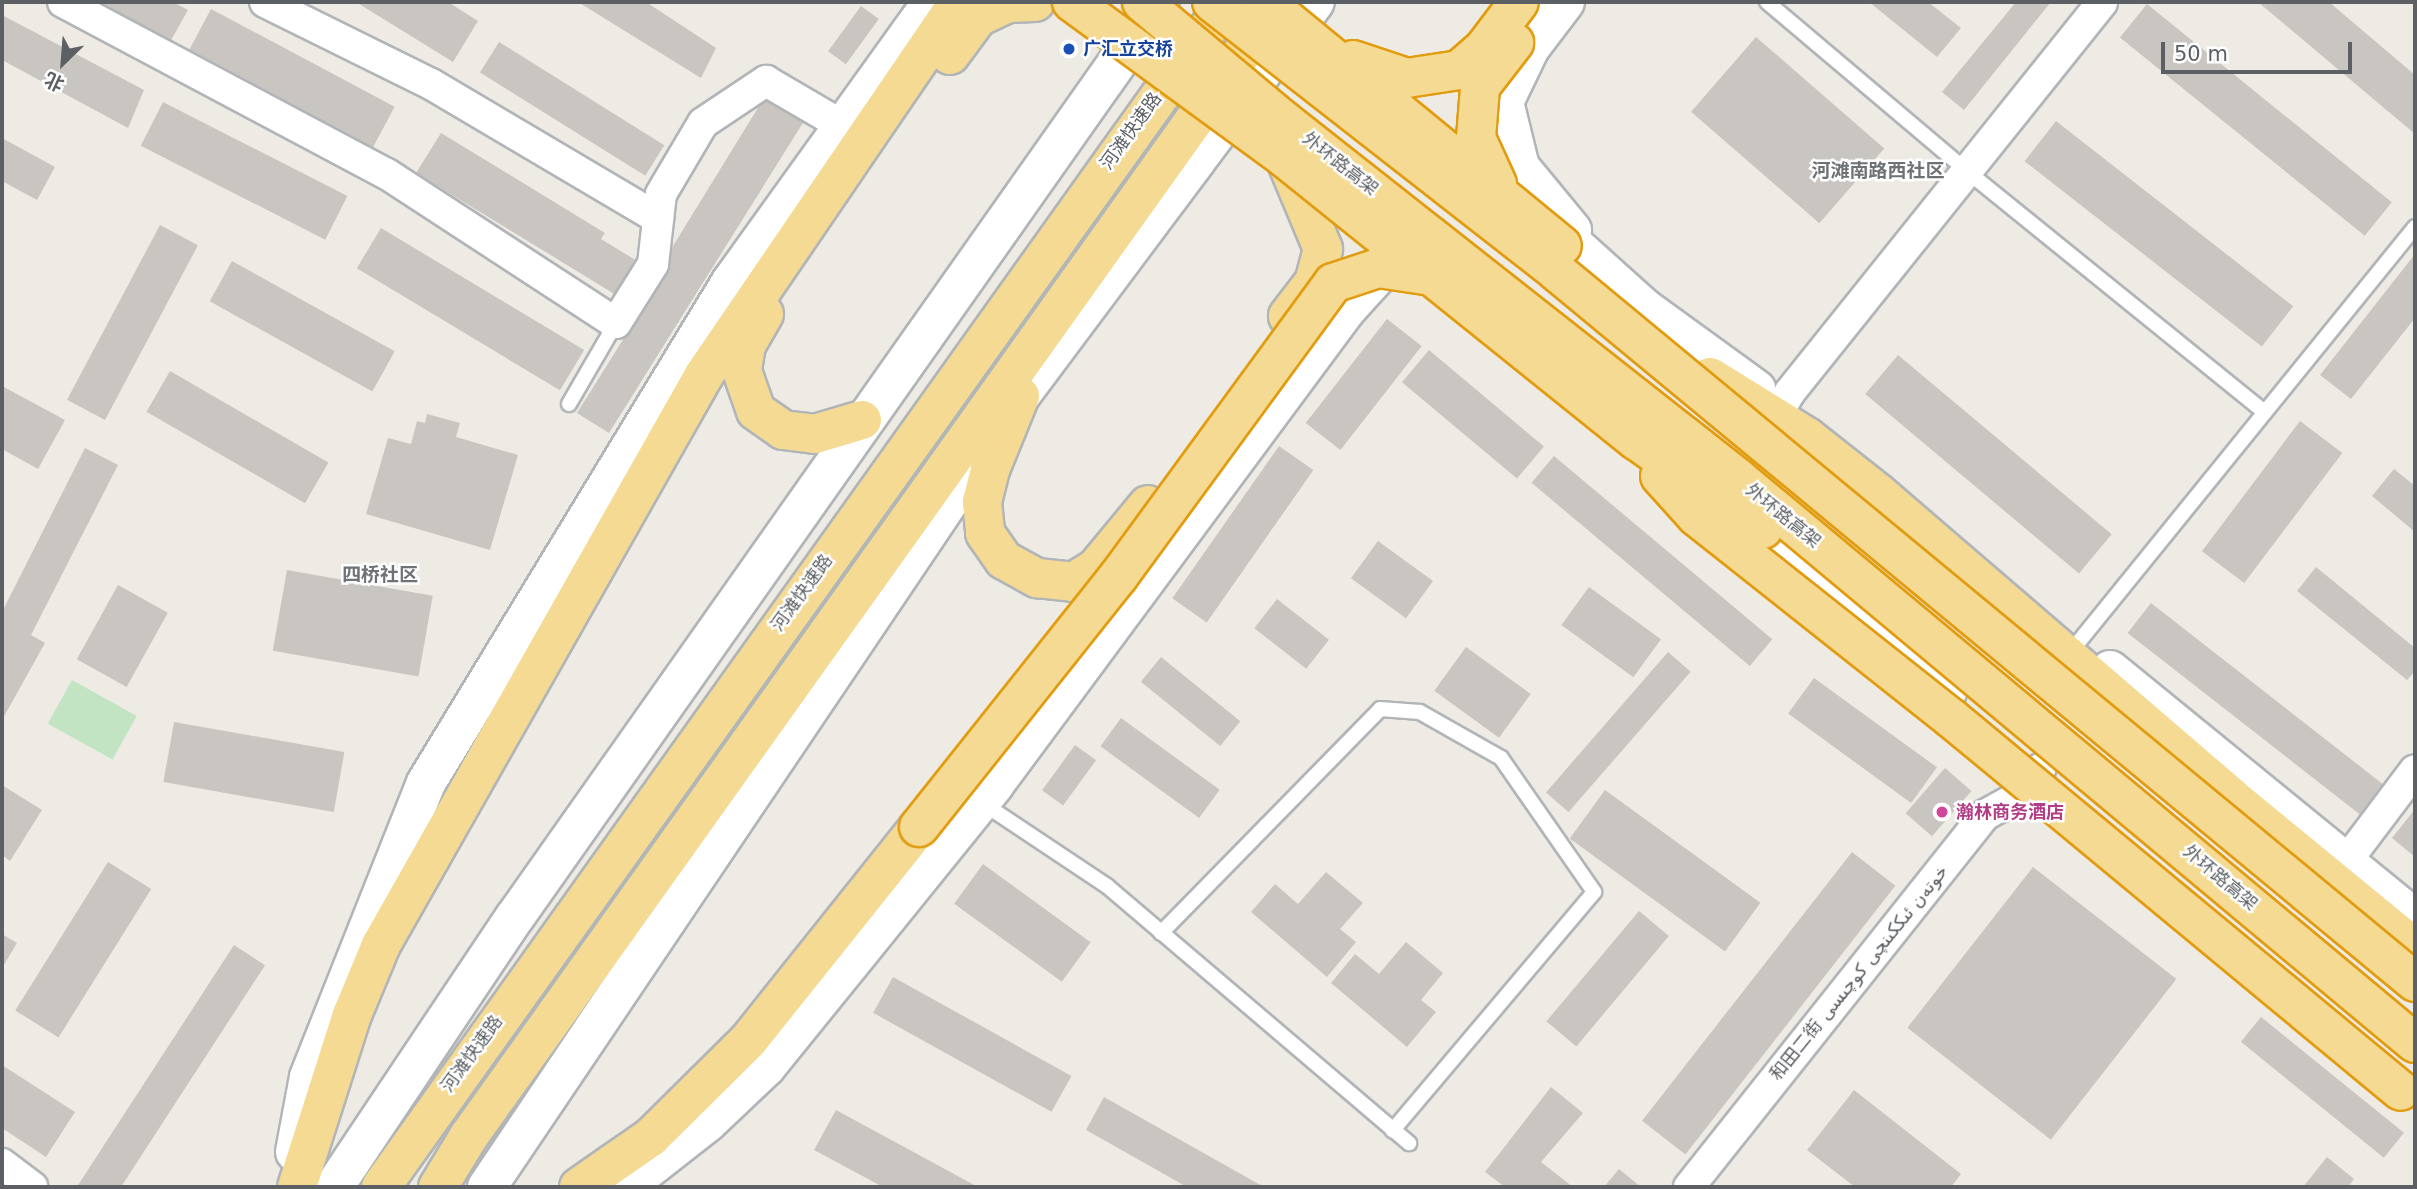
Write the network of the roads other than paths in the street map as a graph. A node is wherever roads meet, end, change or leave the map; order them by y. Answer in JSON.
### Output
{"nodes":[{"id":1,"x":63,"y":2,"type":"edge"},
{"id":2,"x":265,"y":2,"type":"edge"},
{"id":3,"x":932,"y":2,"type":"edge"},
{"id":4,"x":958,"y":2,"type":"edge"},
{"id":5,"x":1035,"y":2,"type":"edge"},
{"id":6,"x":1142,"y":2,"type":"edge"},
{"id":7,"x":1160,"y":2,"type":"edge"},
{"id":8,"x":1212,"y":2,"type":"edge"},
{"id":9,"x":1227,"y":2,"type":"edge"},
{"id":10,"x":1265,"y":2,"type":"edge"},
{"id":11,"x":1279,"y":2,"type":"edge"},
{"id":12,"x":1315,"y":2,"type":"edge"},
{"id":13,"x":1325,"y":2,"type":"edge"},
{"id":14,"x":1519,"y":2,"type":"edge"},
{"id":15,"x":1545,"y":2,"type":"edge"},
{"id":16,"x":1565,"y":2,"type":"edge"},
{"id":17,"x":1768,"y":2,"type":"edge"},
{"id":18,"x":2102,"y":2,"type":"edge"},
{"id":19,"x":1076,"y":3,"type":"edge"},
{"id":20,"x":1329,"y":52,"type":"junction"},
{"id":21,"x":1111,"y":67,"type":"junction"},
{"id":22,"x":1227,"y":120,"type":"junction"},
{"id":23,"x":843,"y":126,"type":"junction"},
{"id":24,"x":1285,"y":158,"type":"junction"},
{"id":25,"x":1968,"y":172,"type":"junction"},
{"id":26,"x":1500,"y":192,"type":"junction"},
{"id":27,"x":658,"y":218,"type":"junction"},
{"id":28,"x":2415,"y":227,"type":"edge"},
{"id":29,"x":1406,"y":243,"type":"junction"},
{"id":30,"x":1433,"y":276,"type":"junction"},
{"id":31,"x":1616,"y":282,"type":"junction"},
{"id":32,"x":616,"y":323,"type":"junction"},
{"id":33,"x":1710,"y":377,"type":"junction"},
{"id":34,"x":1020,"y":396,"type":"junction"},
{"id":35,"x":569,"y":404,"type":"dead end"},
{"id":36,"x":1781,"y":408,"type":"junction"},
{"id":37,"x":2264,"y":412,"type":"junction"},
{"id":38,"x":1607,"y":417,"type":"junction"},
{"id":39,"x":862,"y":420,"type":"junction"},
{"id":40,"x":2077,"y":644,"type":"junction"},
{"id":41,"x":2001,"y":694,"type":"junction"},
{"id":42,"x":2128,"y":745,"type":"junction"},
{"id":43,"x":2040,"y":769,"type":"junction"},
{"id":44,"x":2415,"y":770,"type":"edge"},
{"id":45,"x":981,"y":802,"type":"junction"},
{"id":46,"x":2345,"y":863,"type":"junction"},
{"id":47,"x":2415,"y":919,"type":"edge"},
{"id":48,"x":1161,"y":933,"type":"junction"},
{"id":49,"x":2415,"y":948,"type":"edge"},
{"id":50,"x":2415,"y":982,"type":"edge"},
{"id":51,"x":2415,"y":1043,"type":"edge"},
{"id":52,"x":2410,"y":1094,"type":"edge"},
{"id":53,"x":1393,"y":1130,"type":"junction"},
{"id":54,"x":1409,"y":1143,"type":"dead end"},
{"id":55,"x":2,"y":1164,"type":"edge"},
{"id":56,"x":32,"y":1187,"type":"edge"},
{"id":57,"x":287,"y":1187,"type":"edge"},
{"id":58,"x":298,"y":1187,"type":"edge"},
{"id":59,"x":334,"y":1187,"type":"edge"},
{"id":60,"x":381,"y":1187,"type":"edge"},
{"id":61,"x":438,"y":1187,"type":"edge"},
{"id":62,"x":487,"y":1187,"type":"edge"},
{"id":63,"x":579,"y":1187,"type":"edge"},
{"id":64,"x":625,"y":1187,"type":"edge"},
{"id":65,"x":1689,"y":1187,"type":"edge"}],
"edges":[{"from":1,"to":32,"type":"street"},
{"from":2,"to":27,"type":"street"},
{"from":3,"to":23,"type":"street"},
{"from":4,"to":58,"type":"highway"},
{"from":5,"to":39,"type":"highway"},
{"from":6,"to":41,"type":"highway","name":"外环路高架","bridge":true},
{"from":7,"to":21,"type":"street"},
{"from":8,"to":42,"type":"highway","bridge":true},
{"from":9,"to":60,"type":"highway","name":"河滩快速路"},
{"from":10,"to":20,"type":"highway","bridge":true},
{"from":11,"to":61,"type":"highway"},
{"from":12,"to":22,"type":"street"},
{"from":13,"to":31,"type":"street"},
{"from":14,"to":20,"type":"highway","bridge":true},
{"from":15,"to":26,"type":"highway","bridge":true},
{"from":16,"to":31,"type":"street"},
{"from":17,"to":25,"type":"lane"},
{"from":18,"to":25,"type":"street"},
{"from":19,"to":21,"type":"street"},
{"from":19,"to":24,"type":"highway","bridge":true},
{"from":20,"to":26,"type":"highway","bridge":true},
{"from":21,"to":39,"type":"street"},
{"from":22,"to":29,"type":"street"},
{"from":22,"to":34,"type":"street"},
{"from":23,"to":27,"type":"street"},
{"from":23,"to":57,"type":"street"},
{"from":24,"to":30,"type":"highway","bridge":true},
{"from":24,"to":34,"type":"highway"},
{"from":25,"to":36,"type":"street"},
{"from":25,"to":37,"type":"lane"},
{"from":26,"to":33,"type":"highway","bridge":true},
{"from":27,"to":32,"type":"street"},
{"from":28,"to":37,"type":"lane"},
{"from":29,"to":43,"type":"street"},
{"from":29,"to":45,"type":"street"},
{"from":30,"to":38,"type":"highway","bridge":true},
{"from":30,"to":63,"type":"highway","bridge":true},
{"from":31,"to":36,"type":"street"},
{"from":32,"to":35,"type":"lane"},
{"from":33,"to":42,"type":"highway","bridge":true},
{"from":33,"to":49,"type":"highway"},
{"from":34,"to":62,"type":"street"},
{"from":36,"to":40,"type":"street"},
{"from":37,"to":40,"type":"lane"},
{"from":38,"to":41,"type":"highway","bridge":true},
{"from":38,"to":52,"type":"highway","bridge":true},
{"from":39,"to":59,"type":"street"},
{"from":40,"to":46,"type":"street"},
{"from":41,"to":51,"type":"highway","name":"外环路高架","bridge":true},
{"from":42,"to":50,"type":"highway","bridge":true},
{"from":43,"to":52,"type":"street"},
{"from":43,"to":65,"type":"street","name":"和田二街 خوتەن ئىككىنچى كوچىسى"},
{"from":44,"to":46,"type":"street"},
{"from":45,"to":48,"type":"lane"},
{"from":45,"to":64,"type":"street"},
{"from":46,"to":47,"type":"street"},
{"from":48,"to":53,"type":"lane"},
{"from":48,"to":53,"type":"lane"},
{"from":53,"to":54,"type":"lane"},
{"from":55,"to":56,"type":"street"}]}
